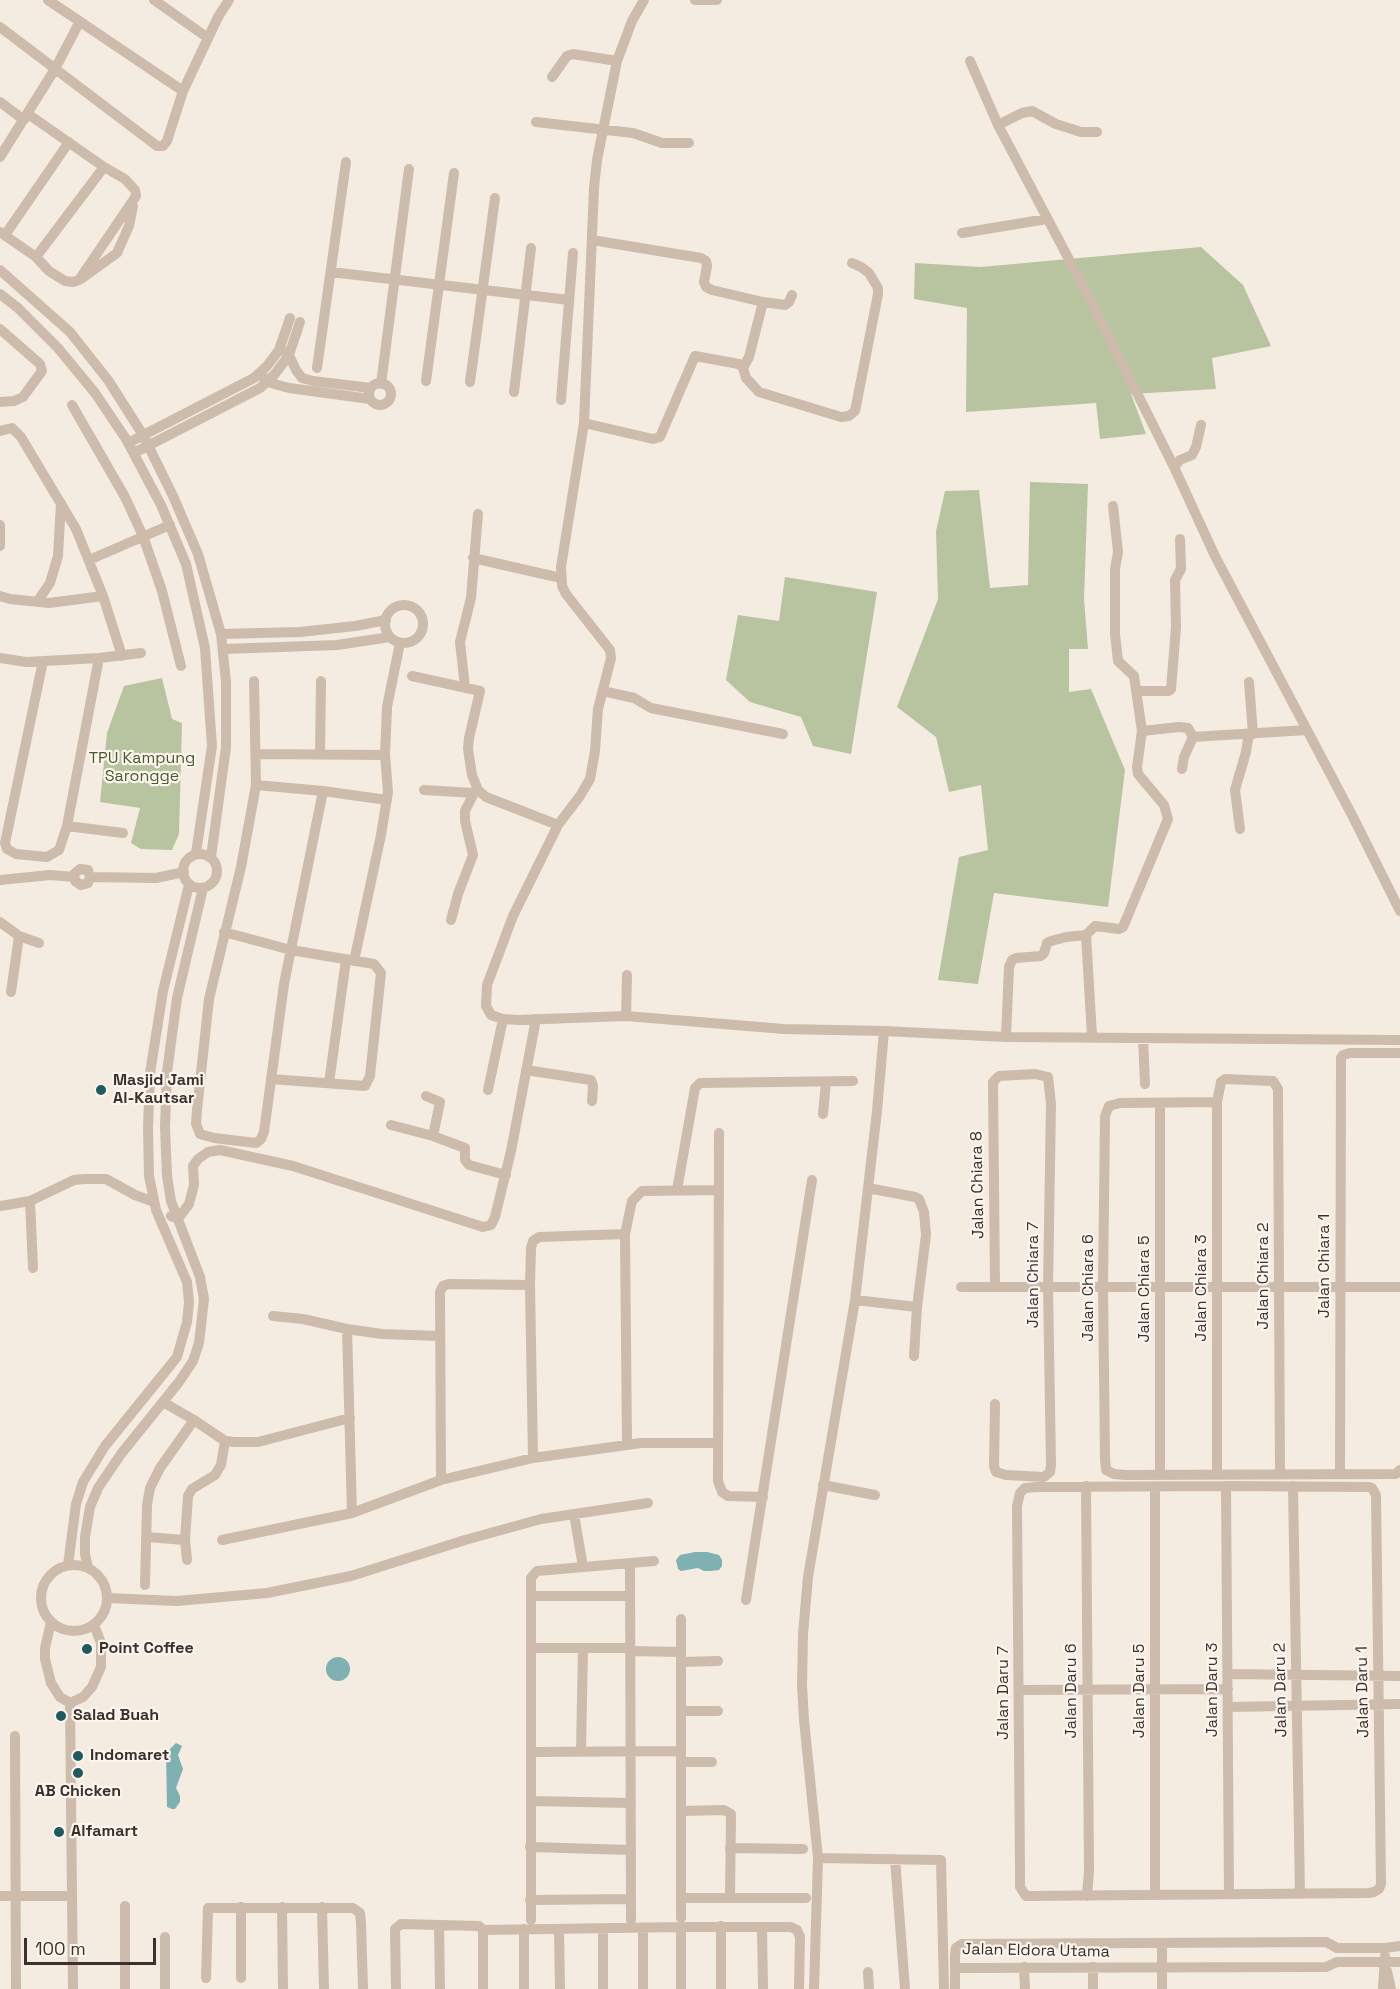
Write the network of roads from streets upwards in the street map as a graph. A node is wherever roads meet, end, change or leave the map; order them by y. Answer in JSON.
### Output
{"nodes":[{"id":1,"x":48,"y":0,"type":"edge"},
{"id":2,"x":154,"y":0,"type":"edge"},
{"id":3,"x":229,"y":0,"type":"edge"},
{"id":4,"x":644,"y":0,"type":"edge"},
{"id":5,"x":695,"y":0,"type":"edge"},
{"id":6,"x":717,"y":0,"type":"edge"},
{"id":7,"x":60,"y":4,"type":"edge"},
{"id":8,"x":79,"y":23,"type":"junction"},
{"id":9,"x":0,"y":27,"type":"edge"},
{"id":10,"x":208,"y":38,"type":"junction"},
{"id":11,"x":616,"y":61,"type":"junction"},
{"id":12,"x":970,"y":61,"type":"dead end"},
{"id":13,"x":55,"y":69,"type":"junction"},
{"id":14,"x":552,"y":77,"type":"dead end"},
{"id":15,"x":183,"y":91,"type":"junction"},
{"id":16,"x":0,"y":102,"type":"edge"},
{"id":17,"x":26,"y":117,"type":"junction"},
{"id":18,"x":536,"y":123,"type":"dead end"},
{"id":19,"x":998,"y":124,"type":"junction"},
{"id":20,"x":604,"y":130,"type":"junction"},
{"id":21,"x":1097,"y":132,"type":"dead end"},
{"id":22,"x":69,"y":142,"type":"junction"},
{"id":23,"x":689,"y":142,"type":"dead end"},
{"id":24,"x":0,"y":157,"type":"edge"},
{"id":25,"x":346,"y":162,"type":"dead end"},
{"id":26,"x":104,"y":167,"type":"junction"},
{"id":27,"x":410,"y":169,"type":"dead end"},
{"id":28,"x":454,"y":173,"type":"dead end"},
{"id":29,"x":495,"y":198,"type":"dead end"},
{"id":30,"x":134,"y":202,"type":"junction"},
{"id":31,"x":1047,"y":219,"type":"junction"},
{"id":32,"x":2,"y":233,"type":"edge"},
{"id":33,"x":962,"y":233,"type":"dead end"},
{"id":34,"x":592,"y":240,"type":"junction"},
{"id":35,"x":531,"y":248,"type":"dead end"},
{"id":36,"x":573,"y":253,"type":"dead end"},
{"id":37,"x":36,"y":257,"type":"junction"},
{"id":38,"x":852,"y":263,"type":"dead end"},
{"id":39,"x":0,"y":270,"type":"edge"},
{"id":40,"x":331,"y":272,"type":"junction"},
{"id":41,"x":78,"y":280,"type":"junction"},
{"id":42,"x":394,"y":280,"type":"junction"},
{"id":43,"x":439,"y":285,"type":"junction"},
{"id":44,"x":483,"y":290,"type":"junction"},
{"id":45,"x":0,"y":294,"type":"edge"},
{"id":46,"x":526,"y":295,"type":"junction"},
{"id":47,"x":792,"y":295,"type":"dead end"},
{"id":48,"x":569,"y":300,"type":"junction"},
{"id":49,"x":763,"y":302,"type":"junction"},
{"id":50,"x":295,"y":320,"type":"dead end"},
{"id":51,"x":0,"y":329,"type":"edge"},
{"id":52,"x":284,"y":352,"type":"junction"},
{"id":53,"x":317,"y":368,"type":"dead end"},
{"id":54,"x":743,"y":368,"type":"junction"},
{"id":55,"x":263,"y":377,"type":"junction"},
{"id":56,"x":426,"y":381,"type":"dead end"},
{"id":57,"x":470,"y":382,"type":"dead end"},
{"id":58,"x":374,"y":390,"type":"junction"},
{"id":59,"x":514,"y":392,"type":"dead end"},
{"id":60,"x":0,"y":393,"type":"edge"},
{"id":61,"x":561,"y":400,"type":"dead end"},
{"id":62,"x":14,"y":401,"type":"junction"},
{"id":63,"x":0,"y":402,"type":"edge"},
{"id":64,"x":72,"y":405,"type":"dead end"},
{"id":65,"x":584,"y":423,"type":"junction"},
{"id":66,"x":1201,"y":425,"type":"dead end"},
{"id":67,"x":0,"y":431,"type":"edge"},
{"id":68,"x":146,"y":440,"type":"junction"},
{"id":69,"x":128,"y":442,"type":"junction"},
{"id":70,"x":134,"y":453,"type":"junction"},
{"id":71,"x":1177,"y":464,"type":"junction"},
{"id":72,"x":61,"y":503,"type":"junction"},
{"id":73,"x":1113,"y":506,"type":"dead end"},
{"id":74,"x":478,"y":514,"type":"dead end"},
{"id":75,"x":0,"y":525,"type":"edge"},
{"id":76,"x":170,"y":525,"type":"junction"},
{"id":77,"x":144,"y":536,"type":"junction"},
{"id":78,"x":1180,"y":539,"type":"dead end"},
{"id":79,"x":0,"y":546,"type":"edge"},
{"id":80,"x":473,"y":558,"type":"junction"},
{"id":81,"x":89,"y":560,"type":"junction"},
{"id":82,"x":561,"y":578,"type":"junction"},
{"id":83,"x":0,"y":596,"type":"edge"},
{"id":84,"x":102,"y":596,"type":"junction"},
{"id":85,"x":37,"y":602,"type":"junction"},
{"id":86,"x":386,"y":620,"type":"junction"},
{"id":87,"x":300,"y":632,"type":"junction"},
{"id":88,"x":221,"y":634,"type":"junction"},
{"id":89,"x":395,"y":640,"type":"junction"},
{"id":90,"x":301,"y":647,"type":"junction"},
{"id":91,"x":224,"y":649,"type":"junction"},
{"id":92,"x":141,"y":653,"type":"dead end"},
{"id":93,"x":122,"y":656,"type":"junction"},
{"id":94,"x":0,"y":658,"type":"edge"},
{"id":95,"x":99,"y":658,"type":"junction"},
{"id":96,"x":43,"y":661,"type":"junction"},
{"id":97,"x":181,"y":666,"type":"dead end"},
{"id":98,"x":412,"y":676,"type":"dead end"},
{"id":99,"x":254,"y":681,"type":"dead end"},
{"id":100,"x":321,"y":681,"type":"dead end"},
{"id":101,"x":226,"y":682,"type":"junction"},
{"id":102,"x":1249,"y":682,"type":"dead end"},
{"id":103,"x":208,"y":684,"type":"junction"},
{"id":104,"x":465,"y":687,"type":"junction"},
{"id":105,"x":1136,"y":691,"type":"junction"},
{"id":106,"x":603,"y":692,"type":"junction"},
{"id":107,"x":1307,"y":730,"type":"junction"},
{"id":108,"x":1142,"y":731,"type":"junction"},
{"id":109,"x":783,"y":734,"type":"dead end"},
{"id":110,"x":1251,"y":734,"type":"junction"},
{"id":111,"x":1193,"y":737,"type":"junction"},
{"id":112,"x":256,"y":754,"type":"junction"},
{"id":113,"x":320,"y":754,"type":"junction"},
{"id":114,"x":385,"y":755,"type":"junction"},
{"id":115,"x":1182,"y":769,"type":"dead end"},
{"id":116,"x":256,"y":785,"type":"junction"},
{"id":117,"x":424,"y":790,"type":"dead end"},
{"id":118,"x":323,"y":791,"type":"junction"},
{"id":119,"x":476,"y":792,"type":"junction"},
{"id":120,"x":387,"y":800,"type":"junction"},
{"id":121,"x":558,"y":825,"type":"junction"},
{"id":122,"x":66,"y":826,"type":"junction"},
{"id":123,"x":1239,"y":829,"type":"dead end"},
{"id":124,"x":123,"y":833,"type":"dead end"},
{"id":125,"x":196,"y":854,"type":"junction"},
{"id":126,"x":211,"y":857,"type":"junction"},
{"id":127,"x":184,"y":873,"type":"junction"},
{"id":128,"x":0,"y":880,"type":"edge"},
{"id":129,"x":189,"y":885,"type":"junction"},
{"id":130,"x":203,"y":888,"type":"junction"},
{"id":131,"x":1400,"y":911,"type":"edge"},
{"id":132,"x":451,"y":920,"type":"dead end"},
{"id":133,"x":0,"y":922,"type":"edge"},
{"id":134,"x":224,"y":932,"type":"junction"},
{"id":135,"x":1086,"y":935,"type":"junction"},
{"id":136,"x":19,"y":936,"type":"junction"},
{"id":137,"x":39,"y":942,"type":"dead end"},
{"id":138,"x":291,"y":950,"type":"junction"},
{"id":139,"x":350,"y":960,"type":"junction"},
{"id":140,"x":627,"y":975,"type":"dead end"},
{"id":141,"x":11,"y":992,"type":"dead end"},
{"id":142,"x":626,"y":1016,"type":"junction"},
{"id":143,"x":503,"y":1019,"type":"junction"},
{"id":144,"x":536,"y":1019,"type":"junction"},
{"id":145,"x":884,"y":1030,"type":"junction"},
{"id":146,"x":1092,"y":1036,"type":"junction"},
{"id":147,"x":1006,"y":1037,"type":"junction"},
{"id":148,"x":1143,"y":1038,"type":"junction"},
{"id":149,"x":1400,"y":1040,"type":"edge"},
{"id":150,"x":1400,"y":1053,"type":"edge"},
{"id":151,"x":526,"y":1070,"type":"junction"},
{"id":152,"x":271,"y":1079,"type":"junction"},
{"id":153,"x":853,"y":1081,"type":"dead end"},
{"id":154,"x":826,"y":1082,"type":"junction"},
{"id":155,"x":993,"y":1082,"type":"joint"},
{"id":156,"x":329,"y":1083,"type":"junction"},
{"id":157,"x":1145,"y":1084,"type":"dead end"},
{"id":158,"x":488,"y":1090,"type":"dead end"},
{"id":159,"x":426,"y":1096,"type":"dead end"},
{"id":160,"x":592,"y":1101,"type":"dead end"},
{"id":161,"x":1217,"y":1102,"type":"junction"},
{"id":162,"x":1160,"y":1104,"type":"junction"},
{"id":163,"x":822,"y":1114,"type":"dead end"},
{"id":164,"x":391,"y":1125,"type":"dead end"},
{"id":165,"x":719,"y":1132,"type":"dead end"},
{"id":166,"x":434,"y":1136,"type":"junction"},
{"id":167,"x":506,"y":1174,"type":"junction"},
{"id":168,"x":812,"y":1180,"type":"dead end"},
{"id":169,"x":868,"y":1188,"type":"junction"},
{"id":170,"x":677,"y":1190,"type":"junction"},
{"id":171,"x":719,"y":1190,"type":"junction"},
{"id":172,"x":30,"y":1201,"type":"junction"},
{"id":173,"x":0,"y":1206,"type":"edge"},
{"id":174,"x":155,"y":1206,"type":"junction"},
{"id":175,"x":176,"y":1218,"type":"junction"},
{"id":176,"x":625,"y":1234,"type":"junction"},
{"id":177,"x":33,"y":1268,"type":"dead end"},
{"id":178,"x":530,"y":1285,"type":"junction"},
{"id":179,"x":961,"y":1287,"type":"dead end"},
{"id":180,"x":995,"y":1287,"type":"junction"},
{"id":181,"x":1048,"y":1287,"type":"junction"},
{"id":182,"x":1103,"y":1287,"type":"junction"},
{"id":183,"x":1160,"y":1287,"type":"junction"},
{"id":184,"x":1217,"y":1287,"type":"junction"},
{"id":185,"x":1280,"y":1287,"type":"junction"},
{"id":186,"x":1341,"y":1287,"type":"junction"},
{"id":187,"x":1400,"y":1287,"type":"edge"},
{"id":188,"x":855,"y":1299,"type":"junction"},
{"id":189,"x":917,"y":1307,"type":"junction"},
{"id":190,"x":273,"y":1316,"type":"dead end"},
{"id":191,"x":346,"y":1329,"type":"junction"},
{"id":192,"x":439,"y":1336,"type":"junction"},
{"id":193,"x":914,"y":1356,"type":"dead end"},
{"id":194,"x":163,"y":1402,"type":"junction"},
{"id":195,"x":995,"y":1404,"type":"dead end"},
{"id":196,"x":350,"y":1418,"type":"junction"},
{"id":197,"x":194,"y":1420,"type":"junction"},
{"id":198,"x":225,"y":1441,"type":"junction"},
{"id":199,"x":718,"y":1443,"type":"junction"},
{"id":200,"x":627,"y":1445,"type":"junction"},
{"id":201,"x":533,"y":1458,"type":"junction"},
{"id":202,"x":1400,"y":1470,"type":"edge"},
{"id":203,"x":1280,"y":1473,"type":"junction"},
{"id":204,"x":1340,"y":1473,"type":"junction"},
{"id":205,"x":1160,"y":1475,"type":"junction"},
{"id":206,"x":1217,"y":1475,"type":"junction"},
{"id":207,"x":441,"y":1480,"type":"junction"},
{"id":208,"x":823,"y":1485,"type":"junction"},
{"id":209,"x":1086,"y":1486,"type":"junction"},
{"id":210,"x":1227,"y":1486,"type":"junction"},
{"id":211,"x":1293,"y":1486,"type":"junction"},
{"id":212,"x":1155,"y":1487,"type":"junction"},
{"id":213,"x":875,"y":1495,"type":"dead end"},
{"id":214,"x":763,"y":1497,"type":"junction"},
{"id":215,"x":648,"y":1503,"type":"dead end"},
{"id":216,"x":352,"y":1513,"type":"junction"},
{"id":217,"x":574,"y":1514,"type":"junction"},
{"id":218,"x":147,"y":1537,"type":"junction"},
{"id":219,"x":185,"y":1540,"type":"junction"},
{"id":220,"x":222,"y":1540,"type":"dead end"},
{"id":221,"x":187,"y":1560,"type":"dead end"},
{"id":222,"x":654,"y":1561,"type":"dead end"},
{"id":223,"x":630,"y":1564,"type":"junction"},
{"id":224,"x":68,"y":1565,"type":"junction"},
{"id":225,"x":583,"y":1567,"type":"junction"},
{"id":226,"x":88,"y":1568,"type":"junction"},
{"id":227,"x":145,"y":1585,"type":"dead end"},
{"id":228,"x":531,"y":1596,"type":"junction"},
{"id":229,"x":630,"y":1596,"type":"junction"},
{"id":230,"x":108,"y":1598,"type":"junction"},
{"id":231,"x":746,"y":1600,"type":"dead end"},
{"id":232,"x":681,"y":1618,"type":"dead end"},
{"id":233,"x":51,"y":1622,"type":"junction"},
{"id":234,"x":94,"y":1625,"type":"junction"},
{"id":235,"x":531,"y":1648,"type":"junction"},
{"id":236,"x":583,"y":1648,"type":"junction"},
{"id":237,"x":631,"y":1650,"type":"junction"},
{"id":238,"x":681,"y":1657,"type":"junction"},
{"id":239,"x":718,"y":1661,"type":"dead end"},
{"id":240,"x":1227,"y":1674,"type":"junction"},
{"id":241,"x":1296,"y":1675,"type":"junction"},
{"id":242,"x":1378,"y":1676,"type":"junction"},
{"id":243,"x":1400,"y":1676,"type":"edge"},
{"id":244,"x":1155,"y":1689,"type":"junction"},
{"id":245,"x":1228,"y":1689,"type":"junction"},
{"id":246,"x":1019,"y":1690,"type":"junction"},
{"id":247,"x":1087,"y":1690,"type":"junction"},
{"id":248,"x":70,"y":1703,"type":"junction"},
{"id":249,"x":1400,"y":1704,"type":"edge"},
{"id":250,"x":1378,"y":1705,"type":"junction"},
{"id":251,"x":1297,"y":1706,"type":"junction"},
{"id":252,"x":1228,"y":1707,"type":"junction"},
{"id":253,"x":681,"y":1711,"type":"junction"},
{"id":254,"x":718,"y":1711,"type":"dead end"},
{"id":255,"x":15,"y":1736,"type":"dead end"},
{"id":256,"x":581,"y":1751,"type":"junction"},
{"id":257,"x":631,"y":1751,"type":"junction"},
{"id":258,"x":532,"y":1752,"type":"junction"},
{"id":259,"x":681,"y":1757,"type":"junction"},
{"id":260,"x":712,"y":1762,"type":"dead end"},
{"id":261,"x":531,"y":1801,"type":"junction"},
{"id":262,"x":631,"y":1803,"type":"junction"},
{"id":263,"x":682,"y":1811,"type":"junction"},
{"id":264,"x":530,"y":1847,"type":"junction"},
{"id":265,"x":730,"y":1848,"type":"junction"},
{"id":266,"x":803,"y":1849,"type":"dead end"},
{"id":267,"x":631,"y":1850,"type":"junction"},
{"id":268,"x":818,"y":1858,"type":"junction"},
{"id":269,"x":895,"y":1859,"type":"junction"},
{"id":270,"x":1229,"y":1894,"type":"junction"},
{"id":271,"x":1300,"y":1894,"type":"junction"},
{"id":272,"x":1155,"y":1895,"type":"junction"},
{"id":273,"x":0,"y":1896,"type":"edge"},
{"id":274,"x":17,"y":1896,"type":"junction"},
{"id":275,"x":72,"y":1896,"type":"junction"},
{"id":276,"x":1087,"y":1896,"type":"junction"},
{"id":277,"x":681,"y":1898,"type":"junction"},
{"id":278,"x":730,"y":1898,"type":"junction"},
{"id":279,"x":806,"y":1898,"type":"dead end"},
{"id":280,"x":530,"y":1899,"type":"junction"},
{"id":281,"x":631,"y":1899,"type":"junction"},
{"id":282,"x":125,"y":1906,"type":"dead end"},
{"id":283,"x":241,"y":1907,"type":"junction"},
{"id":284,"x":282,"y":1907,"type":"junction"},
{"id":285,"x":322,"y":1907,"type":"junction"},
{"id":286,"x":631,"y":1920,"type":"dead end"},
{"id":287,"x":681,"y":1923,"type":"junction"},
{"id":288,"x":439,"y":1925,"type":"junction"},
{"id":289,"x":527,"y":1925,"type":"junction"},
{"id":290,"x":721,"y":1926,"type":"junction"},
{"id":291,"x":762,"y":1927,"type":"junction"},
{"id":292,"x":559,"y":1929,"type":"junction"},
{"id":293,"x":603,"y":1929,"type":"junction"},
{"id":294,"x":643,"y":1929,"type":"junction"},
{"id":295,"x":483,"y":1930,"type":"junction"},
{"id":296,"x":165,"y":1937,"type":"dead end"},
{"id":297,"x":1162,"y":1943,"type":"junction"},
{"id":298,"x":1400,"y":1946,"type":"edge"},
{"id":299,"x":1337,"y":1948,"type":"junction"},
{"id":300,"x":1385,"y":1948,"type":"junction"},
{"id":301,"x":1337,"y":1962,"type":"junction"},
{"id":302,"x":1385,"y":1962,"type":"junction"},
{"id":303,"x":1400,"y":1962,"type":"edge"},
{"id":304,"x":1094,"y":1967,"type":"junction"},
{"id":305,"x":1162,"y":1967,"type":"junction"},
{"id":306,"x":955,"y":1968,"type":"junction"},
{"id":307,"x":1024,"y":1968,"type":"junction"},
{"id":308,"x":868,"y":1972,"type":"dead end"},
{"id":309,"x":206,"y":1983,"type":"edge"},
{"id":310,"x":242,"y":1983,"type":"edge"},
{"id":311,"x":16,"y":1989,"type":"edge"},
{"id":312,"x":73,"y":1989,"type":"edge"},
{"id":313,"x":125,"y":1989,"type":"edge"},
{"id":314,"x":165,"y":1989,"type":"edge"},
{"id":315,"x":283,"y":1989,"type":"edge"},
{"id":316,"x":324,"y":1989,"type":"edge"},
{"id":317,"x":363,"y":1989,"type":"edge"},
{"id":318,"x":396,"y":1989,"type":"edge"},
{"id":319,"x":440,"y":1989,"type":"edge"},
{"id":320,"x":483,"y":1989,"type":"edge"},
{"id":321,"x":524,"y":1989,"type":"edge"},
{"id":322,"x":560,"y":1989,"type":"edge"},
{"id":323,"x":603,"y":1989,"type":"edge"},
{"id":324,"x":643,"y":1989,"type":"edge"},
{"id":325,"x":681,"y":1989,"type":"edge"},
{"id":326,"x":721,"y":1989,"type":"edge"},
{"id":327,"x":763,"y":1989,"type":"edge"},
{"id":328,"x":799,"y":1989,"type":"edge"},
{"id":329,"x":814,"y":1989,"type":"edge"},
{"id":330,"x":869,"y":1989,"type":"edge"},
{"id":331,"x":905,"y":1989,"type":"edge"},
{"id":332,"x":944,"y":1989,"type":"edge"},
{"id":333,"x":955,"y":1989,"type":"edge"},
{"id":334,"x":1025,"y":1989,"type":"edge"},
{"id":335,"x":1094,"y":1989,"type":"edge"},
{"id":336,"x":1162,"y":1989,"type":"edge"},
{"id":337,"x":1383,"y":1989,"type":"edge"},
{"id":338,"x":1391,"y":1989,"type":"edge"}],
"edges":[{"from":1,"to":7,"type":"street"},
{"from":2,"to":10,"type":"street"},
{"from":3,"to":10,"type":"street"},
{"from":4,"to":11,"type":"street"},
{"from":5,"to":6,"type":"street"},
{"from":7,"to":8,"type":"street"},
{"from":8,"to":13,"type":"street"},
{"from":8,"to":15,"type":"street"},
{"from":9,"to":13,"type":"street"},
{"from":10,"to":15,"type":"street"},
{"from":11,"to":14,"type":"street"},
{"from":11,"to":20,"type":"street"},
{"from":12,"to":19,"type":"street"},
{"from":13,"to":15,"type":"street"},
{"from":13,"to":17,"type":"street"},
{"from":16,"to":17,"type":"street"},
{"from":17,"to":22,"type":"street"},
{"from":17,"to":24,"type":"street"},
{"from":18,"to":20,"type":"street"},
{"from":19,"to":21,"type":"street"},
{"from":19,"to":31,"type":"street"},
{"from":20,"to":23,"type":"street"},
{"from":20,"to":34,"type":"street"},
{"from":22,"to":26,"type":"street"},
{"from":22,"to":32,"type":"street"},
{"from":25,"to":40,"type":"street"},
{"from":26,"to":30,"type":"street"},
{"from":26,"to":37,"type":"street"},
{"from":27,"to":42,"type":"street"},
{"from":28,"to":43,"type":"street"},
{"from":29,"to":44,"type":"street"},
{"from":30,"to":41,"type":"street"},
{"from":30,"to":41,"type":"street"},
{"from":31,"to":33,"type":"street"},
{"from":31,"to":71,"type":"street"},
{"from":32,"to":37,"type":"street"},
{"from":34,"to":49,"type":"street"},
{"from":34,"to":65,"type":"street"},
{"from":35,"to":46,"type":"street"},
{"from":36,"to":48,"type":"street"},
{"from":37,"to":41,"type":"street"},
{"from":38,"to":54,"type":"street"},
{"from":39,"to":68,"type":"street"},
{"from":40,"to":42,"type":"street"},
{"from":40,"to":53,"type":"street"},
{"from":42,"to":43,"type":"street"},
{"from":42,"to":58,"type":"street"},
{"from":43,"to":44,"type":"street"},
{"from":43,"to":56,"type":"street"},
{"from":44,"to":46,"type":"street"},
{"from":44,"to":57,"type":"street"},
{"from":45,"to":69,"type":"street"},
{"from":46,"to":48,"type":"street"},
{"from":46,"to":59,"type":"street"},
{"from":47,"to":49,"type":"street"},
{"from":48,"to":61,"type":"street"},
{"from":49,"to":54,"type":"street"},
{"from":50,"to":52,"type":"street"},
{"from":51,"to":62,"type":"street"},
{"from":52,"to":55,"type":"street"},
{"from":52,"to":58,"type":"street"},
{"from":54,"to":65,"type":"street"},
{"from":55,"to":58,"type":"street"},
{"from":55,"to":68,"type":"street"},
{"from":60,"to":62,"type":"street"},
{"from":62,"to":63,"type":"street"},
{"from":64,"to":77,"type":"street"},
{"from":65,"to":82,"type":"street"},
{"from":66,"to":71,"type":"street"},
{"from":67,"to":72,"type":"street"},
{"from":68,"to":69,"type":"street"},
{"from":68,"to":70,"type":"street"},
{"from":68,"to":88,"type":"street"},
{"from":69,"to":70,"type":"street"},
{"from":70,"to":76,"type":"street"},
{"from":71,"to":107,"type":"street"},
{"from":72,"to":81,"type":"street"},
{"from":72,"to":85,"type":"street"},
{"from":73,"to":105,"type":"street"},
{"from":74,"to":80,"type":"street"},
{"from":75,"to":79,"type":"street"},
{"from":76,"to":77,"type":"street"},
{"from":76,"to":103,"type":"street"},
{"from":77,"to":81,"type":"street"},
{"from":77,"to":97,"type":"street"},
{"from":78,"to":105,"type":"street"},
{"from":80,"to":82,"type":"street"},
{"from":80,"to":104,"type":"street"},
{"from":81,"to":84,"type":"street"},
{"from":82,"to":106,"type":"street"},
{"from":83,"to":85,"type":"street"},
{"from":84,"to":85,"type":"street"},
{"from":84,"to":93,"type":"street"},
{"from":86,"to":87,"type":"street"},
{"from":86,"to":89,"type":"street"},
{"from":86,"to":89,"type":"street"},
{"from":87,"to":88,"type":"street"},
{"from":87,"to":90,"type":"street"},
{"from":88,"to":91,"type":"street"},
{"from":89,"to":90,"type":"street"},
{"from":89,"to":114,"type":"street"},
{"from":90,"to":91,"type":"street"},
{"from":91,"to":101,"type":"street"},
{"from":92,"to":93,"type":"street"},
{"from":93,"to":95,"type":"street"},
{"from":94,"to":96,"type":"street"},
{"from":95,"to":96,"type":"street"},
{"from":95,"to":122,"type":"street"},
{"from":96,"to":122,"type":"street"},
{"from":98,"to":104,"type":"street"},
{"from":99,"to":112,"type":"street"},
{"from":100,"to":113,"type":"street"},
{"from":101,"to":103,"type":"street"},
{"from":101,"to":126,"type":"street"},
{"from":102,"to":110,"type":"street"},
{"from":103,"to":125,"type":"street"},
{"from":104,"to":119,"type":"street"},
{"from":105,"to":108,"type":"street"},
{"from":106,"to":109,"type":"street"},
{"from":106,"to":121,"type":"street"},
{"from":107,"to":110,"type":"street"},
{"from":107,"to":131,"type":"street"},
{"from":108,"to":111,"type":"street"},
{"from":108,"to":135,"type":"street"},
{"from":110,"to":111,"type":"street"},
{"from":110,"to":123,"type":"street"},
{"from":111,"to":115,"type":"street"},
{"from":112,"to":113,"type":"street"},
{"from":112,"to":116,"type":"street"},
{"from":113,"to":114,"type":"street"},
{"from":114,"to":120,"type":"street"},
{"from":116,"to":118,"type":"street"},
{"from":116,"to":134,"type":"street"},
{"from":117,"to":119,"type":"street"},
{"from":118,"to":120,"type":"street"},
{"from":118,"to":138,"type":"street"},
{"from":119,"to":121,"type":"street"},
{"from":119,"to":132,"type":"street"},
{"from":120,"to":139,"type":"street"},
{"from":121,"to":143,"type":"street"},
{"from":122,"to":124,"type":"street"},
{"from":125,"to":126,"type":"street"},
{"from":125,"to":127,"type":"street"},
{"from":126,"to":130,"type":"street"},
{"from":127,"to":128,"type":"street"},
{"from":127,"to":129,"type":"street"},
{"from":129,"to":130,"type":"street"},
{"from":129,"to":174,"type":"street"},
{"from":130,"to":175,"type":"street"},
{"from":133,"to":136,"type":"street"},
{"from":134,"to":138,"type":"street"},
{"from":134,"to":152,"type":"street"},
{"from":135,"to":146,"type":"street"},
{"from":135,"to":147,"type":"street"},
{"from":136,"to":137,"type":"street"},
{"from":136,"to":141,"type":"street"},
{"from":138,"to":139,"type":"street"},
{"from":138,"to":152,"type":"street"},
{"from":139,"to":156,"type":"street"},
{"from":139,"to":156,"type":"street"},
{"from":140,"to":142,"type":"street"},
{"from":142,"to":144,"type":"street"},
{"from":142,"to":145,"type":"street"},
{"from":143,"to":144,"type":"street"},
{"from":143,"to":158,"type":"street"},
{"from":144,"to":151,"type":"street"},
{"from":145,"to":147,"type":"street"},
{"from":145,"to":169,"type":"street"},
{"from":146,"to":147,"type":"street"},
{"from":146,"to":148,"type":"street"},
{"from":148,"to":149,"type":"street"},
{"from":148,"to":157,"type":"street"},
{"from":150,"to":186,"type":"street","name":"Jalan Chiara 1"},
{"from":151,"to":160,"type":"street"},
{"from":151,"to":167,"type":"street"},
{"from":152,"to":156,"type":"street"},
{"from":153,"to":154,"type":"street"},
{"from":154,"to":163,"type":"street"},
{"from":154,"to":170,"type":"street"},
{"from":155,"to":180,"type":"street","name":"Jalan Chiara 8"},
{"from":155,"to":181,"type":"street","name":"Jalan Chiara 7"},
{"from":159,"to":166,"type":"street"},
{"from":161,"to":162,"type":"street"},
{"from":161,"to":184,"type":"street","name":"Jalan Chiara 3"},
{"from":161,"to":185,"type":"street","name":"Jalan Chiara 2"},
{"from":162,"to":182,"type":"street","name":"Jalan Chiara 6"},
{"from":162,"to":183,"type":"street","name":"Jalan Chiara 5"},
{"from":164,"to":166,"type":"street"},
{"from":165,"to":171,"type":"street"},
{"from":166,"to":167,"type":"street"},
{"from":167,"to":175,"type":"street"},
{"from":168,"to":214,"type":"street"},
{"from":169,"to":188,"type":"street"},
{"from":169,"to":189,"type":"street"},
{"from":170,"to":171,"type":"street"},
{"from":170,"to":176,"type":"street"},
{"from":171,"to":199,"type":"street"},
{"from":172,"to":173,"type":"street"},
{"from":172,"to":174,"type":"street"},
{"from":172,"to":177,"type":"street"},
{"from":174,"to":175,"type":"street"},
{"from":174,"to":224,"type":"street"},
{"from":175,"to":194,"type":"street"},
{"from":176,"to":178,"type":"street"},
{"from":176,"to":200,"type":"street"},
{"from":178,"to":192,"type":"street"},
{"from":178,"to":201,"type":"street"},
{"from":179,"to":180,"type":"street"},
{"from":180,"to":181,"type":"street"},
{"from":181,"to":182,"type":"street"},
{"from":181,"to":195,"type":"street","name":"Jalan Chiara 7"},
{"from":182,"to":183,"type":"street"},
{"from":182,"to":205,"type":"street","name":"Jalan Chiara 6"},
{"from":183,"to":184,"type":"street"},
{"from":183,"to":205,"type":"street","name":"Jalan Chiara 5"},
{"from":184,"to":185,"type":"street"},
{"from":184,"to":206,"type":"street","name":"Jalan Chiara 3"},
{"from":185,"to":186,"type":"street"},
{"from":185,"to":203,"type":"street","name":"Jalan Chiara 2"},
{"from":186,"to":187,"type":"street"},
{"from":186,"to":204,"type":"street","name":"Jalan Chiara 1"},
{"from":188,"to":189,"type":"street"},
{"from":188,"to":208,"type":"street"},
{"from":189,"to":193,"type":"street"},
{"from":190,"to":191,"type":"street"},
{"from":191,"to":192,"type":"street"},
{"from":191,"to":196,"type":"street"},
{"from":192,"to":207,"type":"street"},
{"from":194,"to":197,"type":"street"},
{"from":194,"to":226,"type":"street"},
{"from":196,"to":198,"type":"street"},
{"from":196,"to":216,"type":"street"},
{"from":197,"to":198,"type":"street"},
{"from":197,"to":218,"type":"street"},
{"from":198,"to":219,"type":"street"},
{"from":199,"to":200,"type":"street"},
{"from":199,"to":214,"type":"street"},
{"from":200,"to":201,"type":"street"},
{"from":201,"to":207,"type":"street"},
{"from":202,"to":204,"type":"street"},
{"from":203,"to":204,"type":"street"},
{"from":203,"to":206,"type":"street"},
{"from":205,"to":206,"type":"street"},
{"from":207,"to":216,"type":"street"},
{"from":208,"to":213,"type":"street"},
{"from":208,"to":268,"type":"street"},
{"from":209,"to":212,"type":"street"},
{"from":209,"to":246,"type":"street","name":"Jalan Daru 7"},
{"from":209,"to":247,"type":"street","name":"Jalan Daru 6"},
{"from":210,"to":211,"type":"street"},
{"from":210,"to":212,"type":"street"},
{"from":210,"to":240,"type":"street","name":"Jalan Daru 3"},
{"from":211,"to":241,"type":"street","name":"Jalan Daru 2"},
{"from":211,"to":242,"type":"street","name":"Jalan Daru 1"},
{"from":212,"to":244,"type":"street","name":"Jalan Daru 5"},
{"from":214,"to":231,"type":"street"},
{"from":215,"to":217,"type":"street"},
{"from":216,"to":220,"type":"street"},
{"from":217,"to":225,"type":"street"},
{"from":217,"to":230,"type":"street"},
{"from":218,"to":219,"type":"street"},
{"from":218,"to":227,"type":"street"},
{"from":219,"to":221,"type":"street"},
{"from":222,"to":223,"type":"street"},
{"from":223,"to":225,"type":"street"},
{"from":223,"to":229,"type":"street"},
{"from":224,"to":226,"type":"street"},
{"from":224,"to":233,"type":"street"},
{"from":225,"to":228,"type":"street"},
{"from":226,"to":230,"type":"street"},
{"from":228,"to":229,"type":"street"},
{"from":228,"to":235,"type":"street"},
{"from":229,"to":237,"type":"street"},
{"from":230,"to":234,"type":"street"},
{"from":232,"to":238,"type":"street"},
{"from":233,"to":234,"type":"street"},
{"from":233,"to":248,"type":"street"},
{"from":234,"to":248,"type":"street"},
{"from":235,"to":236,"type":"street"},
{"from":235,"to":258,"type":"street"},
{"from":236,"to":237,"type":"street"},
{"from":236,"to":256,"type":"street"},
{"from":237,"to":238,"type":"street"},
{"from":237,"to":257,"type":"street"},
{"from":238,"to":239,"type":"street"},
{"from":238,"to":253,"type":"street"},
{"from":240,"to":241,"type":"street"},
{"from":240,"to":245,"type":"street","name":"Jalan Daru 3"},
{"from":241,"to":242,"type":"street"},
{"from":241,"to":251,"type":"street","name":"Jalan Daru 2"},
{"from":242,"to":243,"type":"street"},
{"from":242,"to":250,"type":"street","name":"Jalan Daru 1"},
{"from":244,"to":245,"type":"street"},
{"from":244,"to":247,"type":"street"},
{"from":244,"to":272,"type":"street","name":"Jalan Daru 5"},
{"from":245,"to":252,"type":"street","name":"Jalan Daru 3"},
{"from":246,"to":247,"type":"street"},
{"from":246,"to":276,"type":"street","name":"Jalan Daru 7"},
{"from":247,"to":276,"type":"street","name":"Jalan Daru 6"},
{"from":248,"to":275,"type":"street"},
{"from":249,"to":250,"type":"street"},
{"from":250,"to":251,"type":"street"},
{"from":250,"to":271,"type":"street","name":"Jalan Daru 1"},
{"from":251,"to":252,"type":"street"},
{"from":251,"to":271,"type":"street","name":"Jalan Daru 2"},
{"from":252,"to":270,"type":"street","name":"Jalan Daru 3"},
{"from":253,"to":254,"type":"street"},
{"from":253,"to":259,"type":"street"},
{"from":255,"to":274,"type":"street"},
{"from":256,"to":257,"type":"street"},
{"from":256,"to":258,"type":"street"},
{"from":257,"to":259,"type":"street"},
{"from":257,"to":262,"type":"street"},
{"from":258,"to":261,"type":"street"},
{"from":259,"to":260,"type":"street"},
{"from":259,"to":263,"type":"street"},
{"from":261,"to":262,"type":"street"},
{"from":261,"to":264,"type":"street"},
{"from":262,"to":267,"type":"street"},
{"from":263,"to":265,"type":"street"},
{"from":263,"to":277,"type":"street"},
{"from":264,"to":267,"type":"street"},
{"from":264,"to":280,"type":"street"},
{"from":265,"to":266,"type":"street"},
{"from":265,"to":278,"type":"street"},
{"from":267,"to":281,"type":"street"},
{"from":268,"to":269,"type":"street"},
{"from":268,"to":329,"type":"street"},
{"from":269,"to":331,"type":"street"},
{"from":269,"to":332,"type":"street"},
{"from":270,"to":271,"type":"street"},
{"from":270,"to":272,"type":"street"},
{"from":272,"to":276,"type":"street"},
{"from":273,"to":274,"type":"street"},
{"from":274,"to":275,"type":"street"},
{"from":274,"to":311,"type":"street"},
{"from":275,"to":312,"type":"street"},
{"from":277,"to":278,"type":"street"},
{"from":277,"to":287,"type":"street"},
{"from":278,"to":279,"type":"street"},
{"from":280,"to":281,"type":"street"},
{"from":280,"to":289,"type":"street"},
{"from":281,"to":286,"type":"street"},
{"from":282,"to":313,"type":"street"},
{"from":283,"to":284,"type":"street"},
{"from":283,"to":309,"type":"street"},
{"from":283,"to":310,"type":"street"},
{"from":284,"to":285,"type":"street"},
{"from":284,"to":315,"type":"street"},
{"from":285,"to":316,"type":"street"},
{"from":285,"to":317,"type":"street"},
{"from":287,"to":290,"type":"street"},
{"from":287,"to":294,"type":"street"},
{"from":287,"to":325,"type":"street"},
{"from":288,"to":295,"type":"street"},
{"from":288,"to":318,"type":"street"},
{"from":288,"to":319,"type":"street"},
{"from":289,"to":292,"type":"street"},
{"from":289,"to":295,"type":"street"},
{"from":289,"to":321,"type":"street"},
{"from":290,"to":291,"type":"street"},
{"from":290,"to":326,"type":"street"},
{"from":291,"to":327,"type":"street"},
{"from":291,"to":328,"type":"street"},
{"from":292,"to":293,"type":"street"},
{"from":292,"to":322,"type":"street"},
{"from":293,"to":294,"type":"street"},
{"from":293,"to":323,"type":"street"},
{"from":294,"to":324,"type":"street"},
{"from":295,"to":320,"type":"street"},
{"from":296,"to":314,"type":"street"},
{"from":297,"to":299,"type":"street","name":"Jalan Eldora Utama"},
{"from":297,"to":305,"type":"street"},
{"from":297,"to":306,"type":"street","name":"Jalan Eldora Utama"},
{"from":298,"to":300,"type":"street","name":"Jalan Eldora Utama"},
{"from":299,"to":300,"type":"street","name":"Jalan Eldora Utama"},
{"from":299,"to":301,"type":"street"},
{"from":300,"to":302,"type":"street"},
{"from":301,"to":302,"type":"street","name":"Jalan Eldora Utama"},
{"from":301,"to":305,"type":"street","name":"Jalan Eldora Utama"},
{"from":302,"to":303,"type":"street","name":"Jalan Eldora Utama"},
{"from":302,"to":337,"type":"street"},
{"from":302,"to":338,"type":"street"},
{"from":304,"to":305,"type":"street","name":"Jalan Eldora Utama"},
{"from":304,"to":307,"type":"street","name":"Jalan Eldora Utama"},
{"from":304,"to":335,"type":"street"},
{"from":305,"to":336,"type":"street"},
{"from":306,"to":307,"type":"street","name":"Jalan Eldora Utama"},
{"from":306,"to":333,"type":"street"},
{"from":307,"to":334,"type":"street"},
{"from":308,"to":330,"type":"street"}]}
